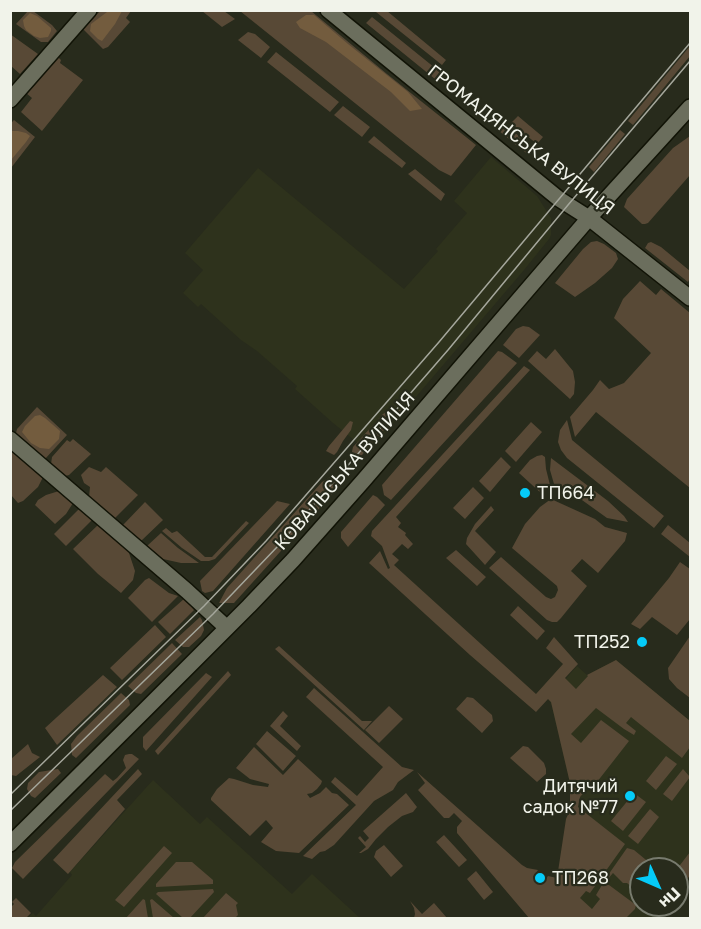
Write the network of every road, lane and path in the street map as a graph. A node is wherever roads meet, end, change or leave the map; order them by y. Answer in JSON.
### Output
{"nodes":[{"id":1,"x":88,"y":10,"type":"edge"},
{"id":2,"x":328,"y":10,"type":"edge"},
{"id":3,"x":10,"y":100,"type":"edge"},
{"id":4,"x":690,"y":107,"type":"edge"},
{"id":5,"x":589,"y":218,"type":"junction"},
{"id":6,"x":690,"y":298,"type":"edge"},
{"id":7,"x":10,"y":439,"type":"edge"},
{"id":8,"x":227,"y":628,"type":"junction"},
{"id":9,"x":10,"y":844,"type":"edge"}],
"edges":[{"from":1,"to":3,"type":"street"},
{"from":2,"to":5,"type":"street","name":"ГРОМАДЯНСЬКА ВУЛИЦЯ"},
{"from":4,"to":5,"type":"street","name":"КОВАЛЬСЬКА ВУЛИЦЯ"},
{"from":5,"to":6,"type":"street","name":"ГРОМАДЯНСЬКА ВУЛИЦЯ"},
{"from":5,"to":8,"type":"street","name":"КОВАЛЬСЬКА ВУЛИЦЯ"},
{"from":7,"to":8,"type":"street"},
{"from":8,"to":9,"type":"street","name":"КОВАЛЬСЬКА ВУЛИЦЯ"}]}
